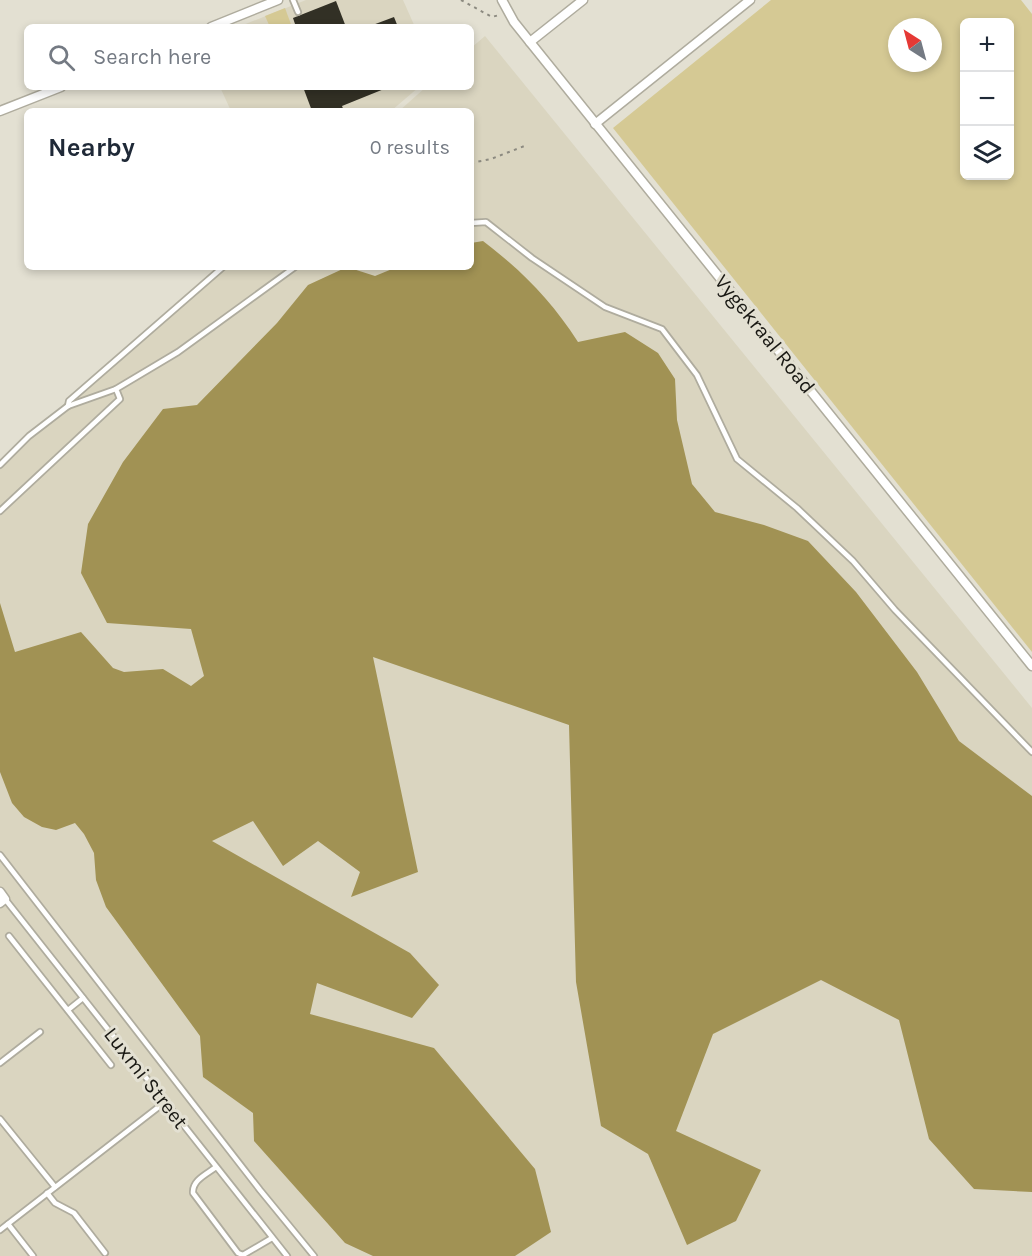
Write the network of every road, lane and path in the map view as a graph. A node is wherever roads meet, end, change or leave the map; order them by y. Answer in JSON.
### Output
{"nodes":[{"id":1,"x":278,"y":0,"type":"edge"},
{"id":2,"x":293,"y":0,"type":"edge"},
{"id":3,"x":461,"y":0,"type":"edge"},
{"id":4,"x":502,"y":0,"type":"edge"},
{"id":5,"x":583,"y":0,"type":"edge"},
{"id":6,"x":750,"y":0,"type":"edge"},
{"id":7,"x":256,"y":4,"type":"edge"},
{"id":8,"x":298,"y":12,"type":"dead end"},
{"id":9,"x":508,"y":12,"type":"junction"},
{"id":10,"x":217,"y":24,"type":"edge"},
{"id":11,"x":530,"y":42,"type":"junction"},
{"id":12,"x":53,"y":90,"type":"edge"},
{"id":13,"x":0,"y":111,"type":"edge"},
{"id":14,"x":595,"y":124,"type":"junction"},
{"id":15,"x":527,"y":145,"type":"dead end"},
{"id":16,"x":474,"y":162,"type":"edge"},
{"id":17,"x":474,"y":223,"type":"edge"},
{"id":18,"x":220,"y":270,"type":"edge"},
{"id":19,"x":292,"y":270,"type":"edge"},
{"id":20,"x":116,"y":389,"type":"junction"},
{"id":21,"x":68,"y":406,"type":"junction"},
{"id":22,"x":0,"y":465,"type":"edge"},
{"id":23,"x":0,"y":511,"type":"edge"},
{"id":24,"x":1032,"y":666,"type":"edge"},
{"id":25,"x":1032,"y":752,"type":"edge"},
{"id":26,"x":0,"y":855,"type":"edge"},
{"id":27,"x":2,"y":898,"type":"edge"},
{"id":28,"x":9,"y":936,"type":"dead end"},
{"id":29,"x":83,"y":998,"type":"junction"},
{"id":30,"x":68,"y":1010,"type":"junction"},
{"id":31,"x":40,"y":1032,"type":"dead end"},
{"id":32,"x":0,"y":1063,"type":"edge"},
{"id":33,"x":111,"y":1065,"type":"dead end"},
{"id":34,"x":165,"y":1102,"type":"junction"},
{"id":35,"x":0,"y":1119,"type":"edge"},
{"id":36,"x":216,"y":1167,"type":"junction"},
{"id":37,"x":55,"y":1187,"type":"junction"},
{"id":38,"x":47,"y":1193,"type":"junction"},
{"id":39,"x":8,"y":1224,"type":"junction"},
{"id":40,"x":0,"y":1230,"type":"edge"},
{"id":41,"x":272,"y":1238,"type":"junction"},
{"id":42,"x":105,"y":1253,"type":"dead end"},
{"id":43,"x":33,"y":1256,"type":"edge"},
{"id":44,"x":287,"y":1256,"type":"edge"},
{"id":45,"x":314,"y":1256,"type":"edge"}],
"edges":[{"from":1,"to":7,"type":"street"},
{"from":2,"to":8,"type":"lane"},
{"from":3,"to":9,"type":"path"},
{"from":4,"to":9,"type":"street","name":"Vygekraal Road"},
{"from":5,"to":11,"type":"street"},
{"from":6,"to":14,"type":"street"},
{"from":7,"to":10,"type":"street"},
{"from":9,"to":11,"type":"street","name":"Vygekraal Road"},
{"from":11,"to":14,"type":"street","name":"Vygekraal Road"},
{"from":12,"to":13,"type":"street"},
{"from":14,"to":24,"type":"street","name":"Vygekraal Road"},
{"from":15,"to":16,"type":"path"},
{"from":17,"to":25,"type":"lane"},
{"from":18,"to":21,"type":"lane"},
{"from":19,"to":20,"type":"lane"},
{"from":20,"to":21,"type":"lane"},
{"from":20,"to":23,"type":"lane"},
{"from":21,"to":22,"type":"lane"},
{"from":26,"to":45,"type":"lane"},
{"from":27,"to":29,"type":"lane","name":"Luxmi Street"},
{"from":28,"to":30,"type":"lane"},
{"from":29,"to":30,"type":"lane"},
{"from":29,"to":34,"type":"lane","name":"Luxmi Street"},
{"from":30,"to":33,"type":"lane"},
{"from":31,"to":32,"type":"lane"},
{"from":34,"to":36,"type":"lane","name":"Luxmi Street"},
{"from":34,"to":37,"type":"lane"},
{"from":35,"to":37,"type":"lane"},
{"from":36,"to":41,"type":"lane","name":"Luxmi Street"},
{"from":36,"to":41,"type":"lane"},
{"from":37,"to":38,"type":"lane"},
{"from":38,"to":39,"type":"lane"},
{"from":38,"to":42,"type":"lane"},
{"from":39,"to":40,"type":"lane"},
{"from":39,"to":43,"type":"lane"},
{"from":41,"to":44,"type":"lane","name":"Luxmi Street"}]}
